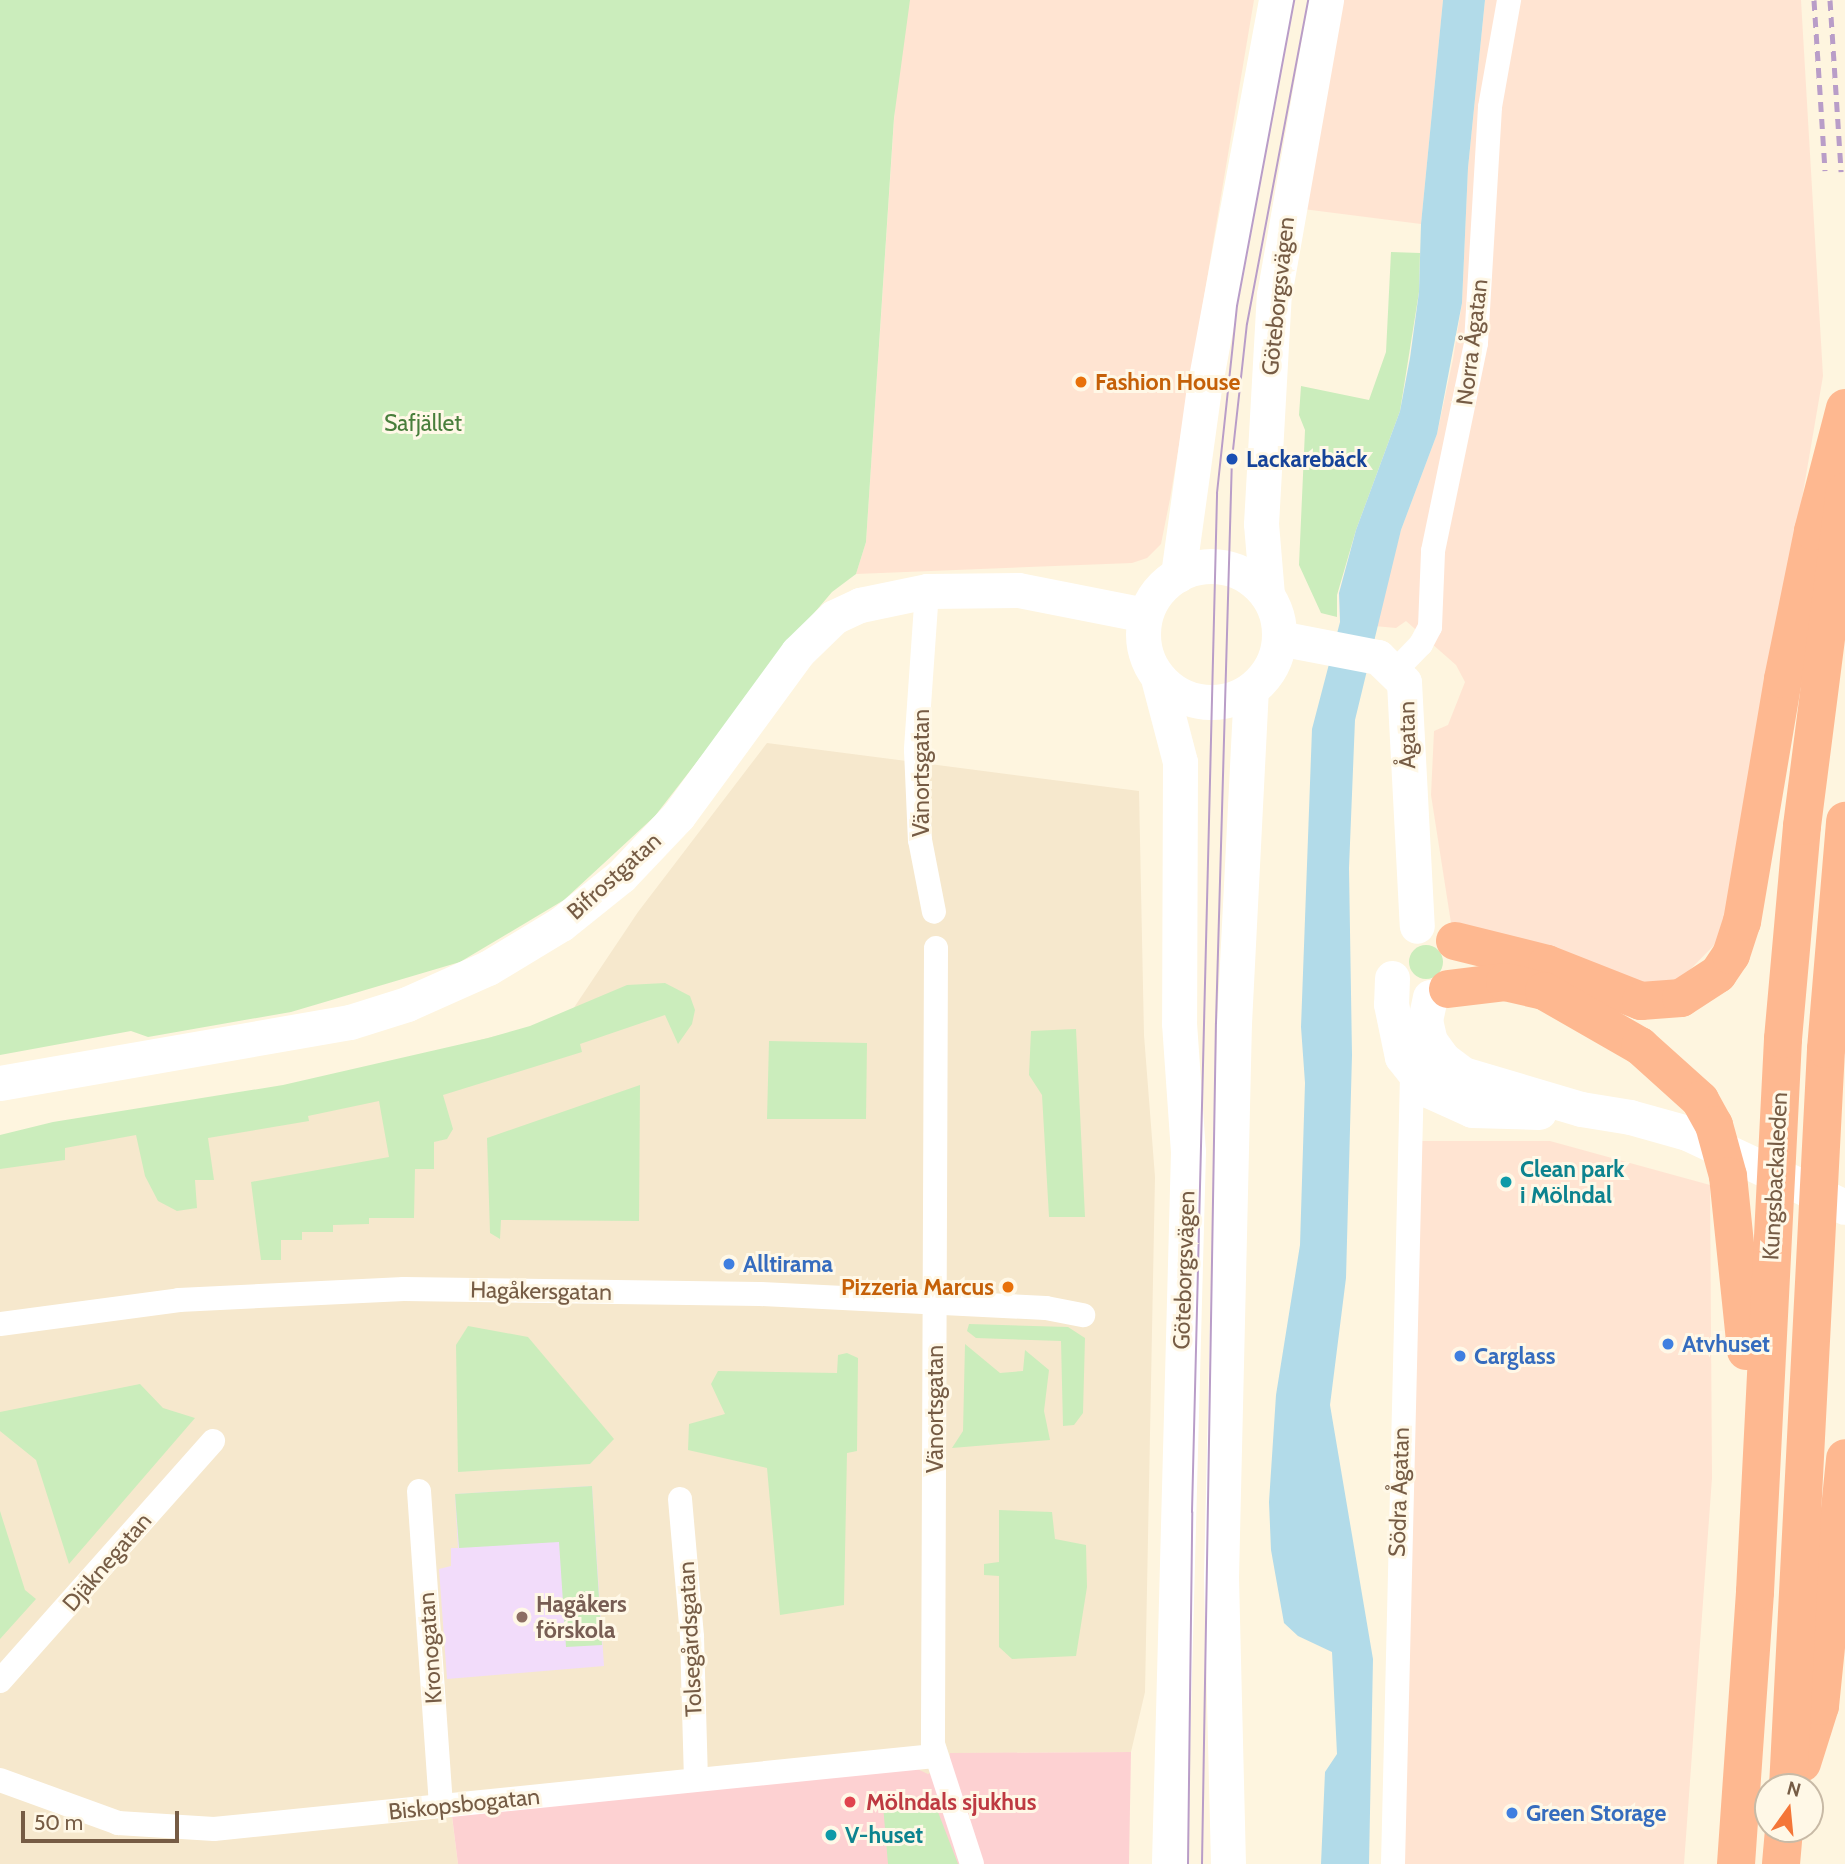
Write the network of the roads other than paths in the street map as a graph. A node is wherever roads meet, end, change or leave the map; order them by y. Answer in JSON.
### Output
{"nodes":[{"id":1,"x":1276,"y":0,"type":"edge"},
{"id":2,"x":1326,"y":0,"type":"edge"},
{"id":3,"x":1509,"y":0,"type":"edge"},
{"id":4,"x":1845,"y":408,"type":"edge"},
{"id":5,"x":1845,"y":492,"type":"edge"},
{"id":6,"x":1178,"y":575,"type":"junction"},
{"id":7,"x":927,"y":591,"type":"junction"},
{"id":8,"x":1267,"y":595,"type":"junction"},
{"id":9,"x":1145,"y":615,"type":"junction"},
{"id":10,"x":1279,"y":638,"type":"junction"},
{"id":11,"x":1387,"y":663,"type":"junction"},
{"id":12,"x":1158,"y":678,"type":"junction"},
{"id":13,"x":1251,"y":690,"type":"junction"},
{"id":14,"x":1845,"y":821,"type":"edge"},
{"id":15,"x":934,"y":912,"type":"dead end"},
{"id":16,"x":1417,"y":926,"type":"junction"},
{"id":17,"x":1455,"y":941,"type":"junction"},
{"id":18,"x":936,"y":948,"type":"dead end"},
{"id":19,"x":1392,"y":978,"type":"junction"},
{"id":20,"x":1439,"y":993,"type":"junction"},
{"id":21,"x":1412,"y":1073,"type":"junction"},
{"id":22,"x":0,"y":1083,"type":"edge"},
{"id":23,"x":1449,"y":1103,"type":"junction"},
{"id":24,"x":1539,"y":1105,"type":"junction"},
{"id":25,"x":1413,"y":1121,"type":"junction"},
{"id":26,"x":1845,"y":1207,"type":"edge"},
{"id":27,"x":936,"y":1303,"type":"junction"},
{"id":28,"x":1083,"y":1315,"type":"dead end"},
{"id":29,"x":0,"y":1324,"type":"edge"},
{"id":30,"x":213,"y":1441,"type":"dead end"},
{"id":31,"x":1845,"y":1458,"type":"edge"},
{"id":32,"x":419,"y":1491,"type":"dead end"},
{"id":33,"x":680,"y":1499,"type":"dead end"},
{"id":34,"x":1755,"y":1592,"type":"junction"},
{"id":35,"x":0,"y":1681,"type":"edge"},
{"id":36,"x":934,"y":1756,"type":"junction"},
{"id":37,"x":1791,"y":1773,"type":"edge"},
{"id":38,"x":1795,"y":1773,"type":"edge"},
{"id":39,"x":696,"y":1779,"type":"junction"},
{"id":40,"x":0,"y":1780,"type":"edge"},
{"id":41,"x":441,"y":1804,"type":"junction"},
{"id":42,"x":1783,"y":1843,"type":"edge"},
{"id":43,"x":972,"y":1864,"type":"edge"},
{"id":44,"x":1169,"y":1864,"type":"edge"},
{"id":45,"x":1228,"y":1864,"type":"edge"},
{"id":46,"x":1393,"y":1864,"type":"edge"},
{"id":47,"x":1736,"y":1864,"type":"edge"},
{"id":48,"x":1781,"y":1864,"type":"edge"}],
"edges":[{"from":1,"to":6,"type":"main road"},
{"from":2,"to":8,"type":"main road","name":"Göteborgsvägen"},
{"from":3,"to":11,"type":"street","name":"Norra Ågatan"},
{"from":4,"to":17,"type":"highway"},
{"from":5,"to":34,"type":"highway","name":"Kungsbackaleden"},
{"from":6,"to":8,"type":"main road"},
{"from":6,"to":9,"type":"main road"},
{"from":7,"to":9,"type":"main road","name":"Bifrostgatan"},
{"from":7,"to":15,"type":"street","name":"Vänortsgatan"},
{"from":7,"to":22,"type":"main road","name":"Bifrostgatan"},
{"from":8,"to":10,"type":"main road","name":"Göteborgsvägen"},
{"from":9,"to":12,"type":"main road","name":"Göteborgsvägen"},
{"from":10,"to":11,"type":"main road"},
{"from":10,"to":13,"type":"main road"},
{"from":11,"to":16,"type":"main road","name":"Ågatan"},
{"from":12,"to":13,"type":"main road"},
{"from":12,"to":44,"type":"main road","name":"Göteborgsvägen"},
{"from":13,"to":45,"type":"main road","name":"Göteborgsvägen"},
{"from":14,"to":37,"type":"highway","name":"Kungsbackaleden"},
{"from":16,"to":17,"type":"main road"},
{"from":16,"to":19,"type":"main road"},
{"from":17,"to":20,"type":"main road"},
{"from":18,"to":27,"type":"street","name":"Vänortsgatan"},
{"from":19,"to":20,"type":"main road"},
{"from":19,"to":21,"type":"main road"},
{"from":20,"to":24,"type":"main road"},
{"from":20,"to":34,"type":"highway"},
{"from":21,"to":23,"type":"main road"},
{"from":21,"to":25,"type":"street","name":"Södra Ågatan"},
{"from":23,"to":24,"type":"main road"},
{"from":23,"to":25,"type":"street"},
{"from":24,"to":26,"type":"main road"},
{"from":25,"to":46,"type":"street","name":"Södra Ågatan"},
{"from":27,"to":28,"type":"street","name":"Hagåkersgatan"},
{"from":27,"to":29,"type":"street","name":"Hagåkersgatan"},
{"from":27,"to":36,"type":"street","name":"Vänortsgatan"},
{"from":30,"to":35,"type":"street","name":"Djäknegatan"},
{"from":31,"to":38,"type":"highway"},
{"from":32,"to":41,"type":"street","name":"Kronogatan"},
{"from":33,"to":39,"type":"street","name":"Tolsegårdsgatan"},
{"from":34,"to":47,"type":"highway","name":"Kungsbackaleden"},
{"from":36,"to":39,"type":"street","name":"Biskopsbogatan"},
{"from":36,"to":43,"type":"street","name":"Vänortsgatan"},
{"from":39,"to":41,"type":"street","name":"Biskopsbogatan"},
{"from":40,"to":41,"type":"street","name":"Biskopsbogatan"},
{"from":42,"to":48,"type":"highway"}]}
